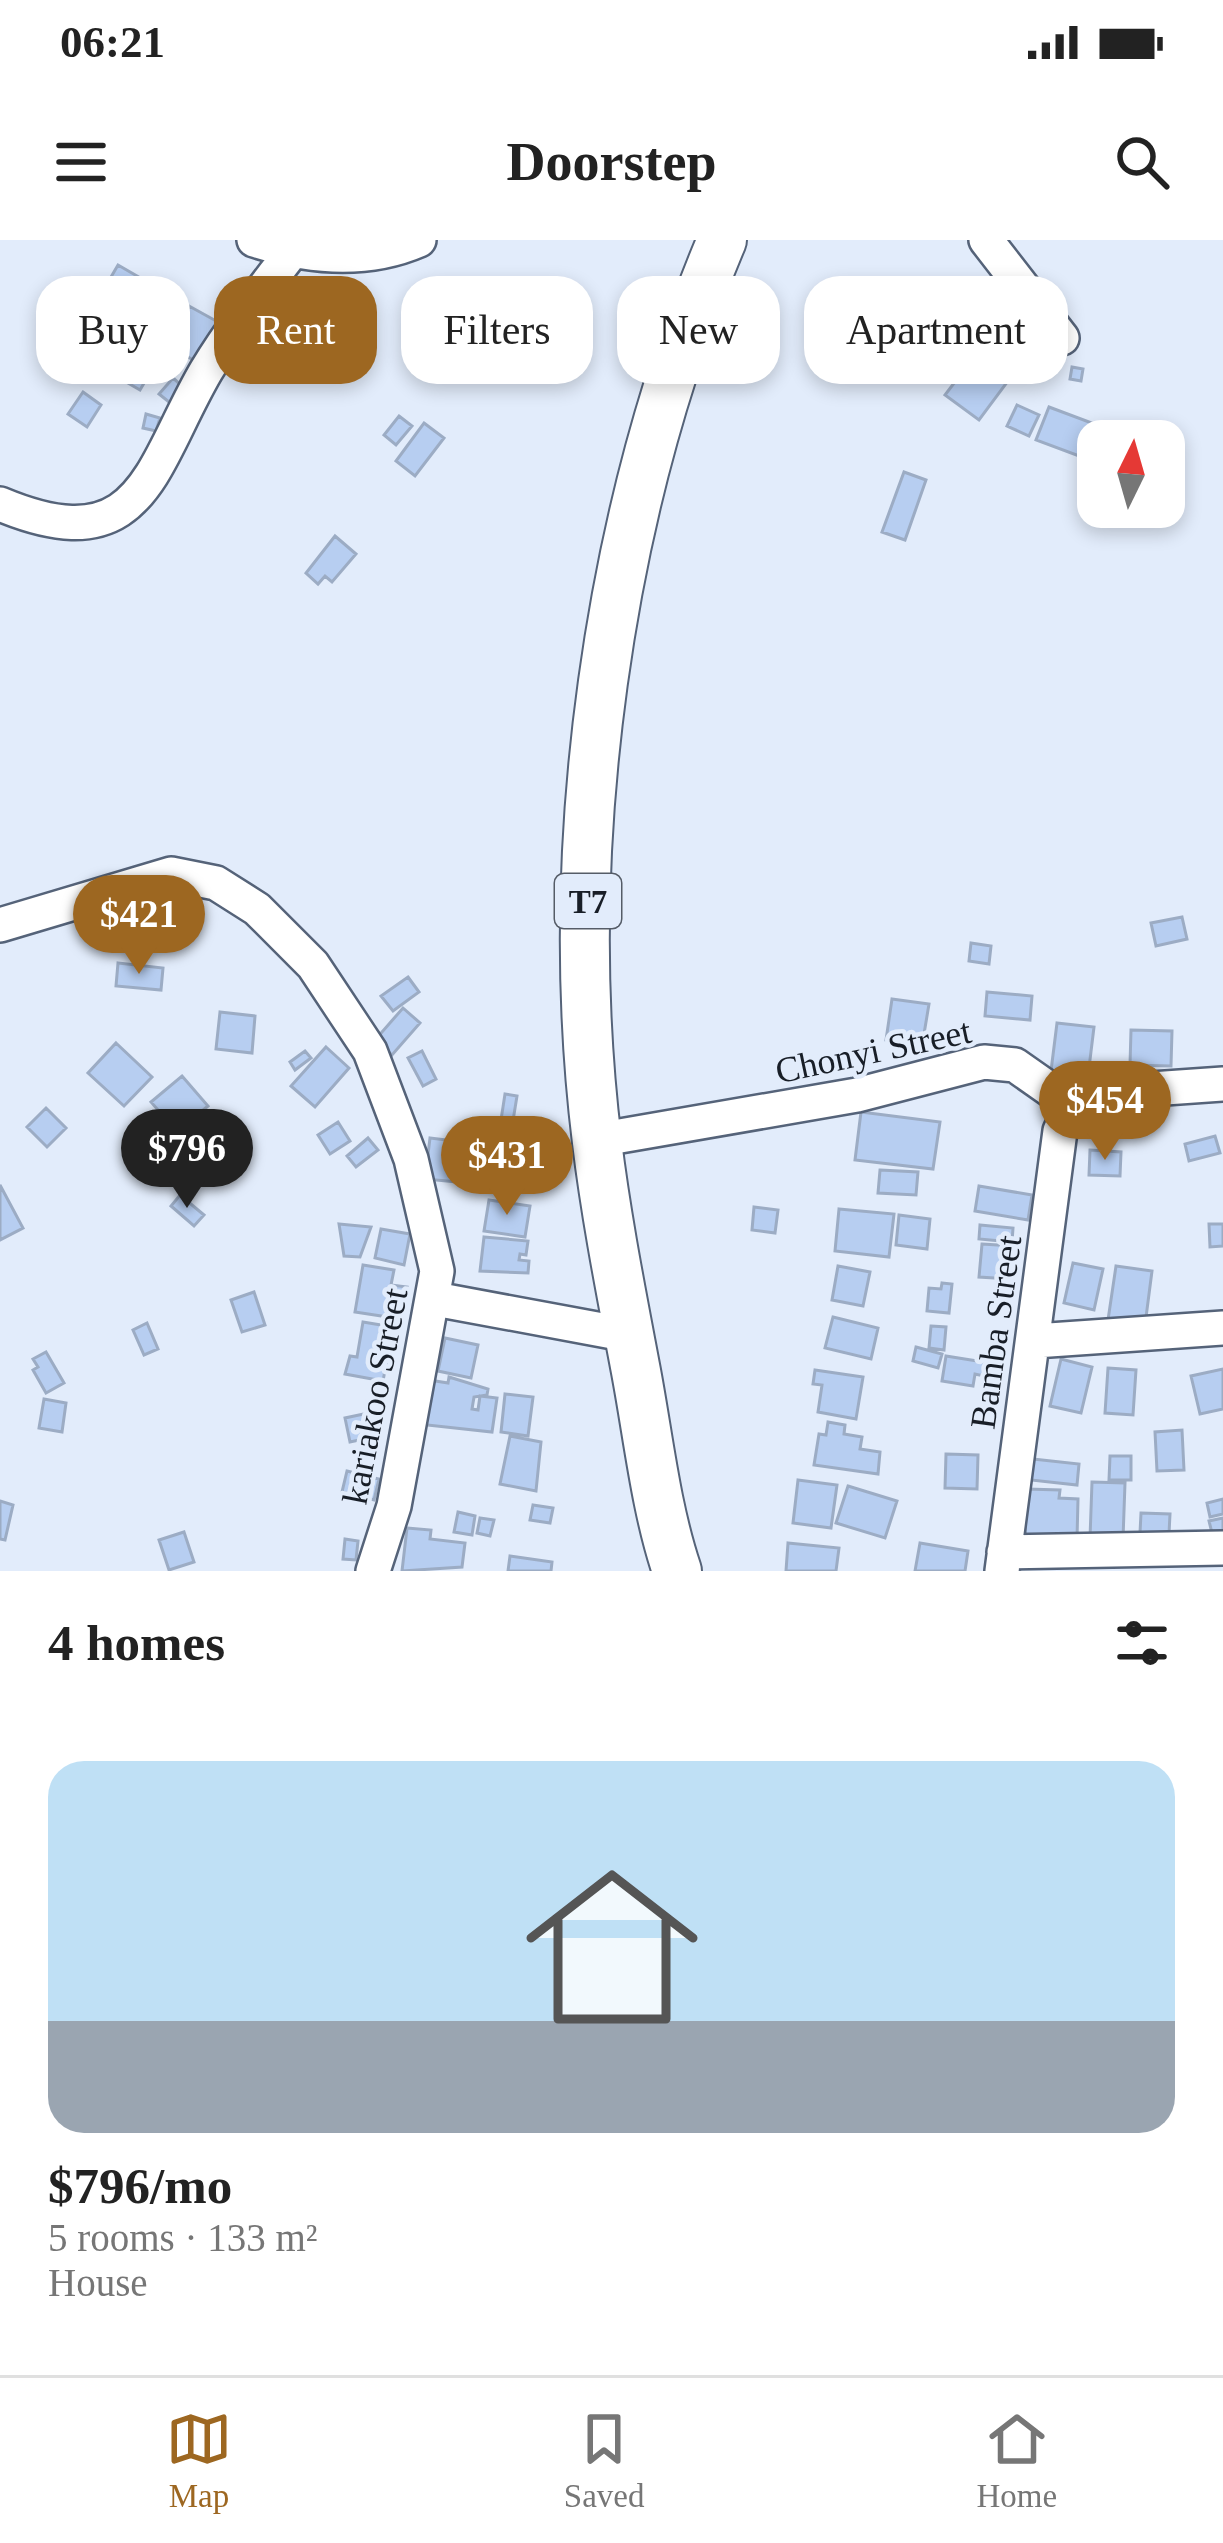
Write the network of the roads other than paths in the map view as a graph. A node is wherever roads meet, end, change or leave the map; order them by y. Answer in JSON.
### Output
{"nodes":[{"id":1,"x":254,"y":240,"type":"edge"},
{"id":2,"x":418,"y":240,"type":"edge"},
{"id":3,"x":722,"y":240,"type":"edge"},
{"id":4,"x":986,"y":240,"type":"edge"},
{"id":5,"x":294,"y":250,"type":"junction"},
{"id":6,"x":1014,"y":276,"type":"edge"},
{"id":7,"x":0,"y":504,"type":"edge"},
{"id":8,"x":0,"y":925,"type":"edge"},
{"id":9,"x":1223,"y":1084,"type":"edge"},
{"id":10,"x":1072,"y":1106,"type":"junction"},
{"id":11,"x":597,"y":1140,"type":"junction"},
{"id":12,"x":434,"y":1299,"type":"junction"},
{"id":13,"x":1223,"y":1328,"type":"edge"},
{"id":14,"x":629,"y":1335,"type":"junction"},
{"id":15,"x":1035,"y":1341,"type":"junction"},
{"id":16,"x":1223,"y":1548,"type":"edge"},
{"id":17,"x":1003,"y":1562,"type":"edge"},
{"id":18,"x":672,"y":1566,"type":"edge"},
{"id":19,"x":373,"y":1571,"type":"edge"}],
"edges":[{"from":1,"to":5,"type":"street"},
{"from":2,"to":5,"type":"street"},
{"from":3,"to":11,"type":"highway","number":"T7"},
{"from":4,"to":6,"type":"street"},
{"from":5,"to":7,"type":"street"},
{"from":8,"to":12,"type":"street","name":"kariakoo Street"},
{"from":9,"to":10,"type":"street"},
{"from":10,"to":11,"type":"street","name":"Chonyi Street"},
{"from":10,"to":15,"type":"street","name":"Bamba Street"},
{"from":11,"to":14,"type":"highway","number":"T7"},
{"from":12,"to":14,"type":"street","name":"kariakoo Street"},
{"from":12,"to":19,"type":"street","name":"kariakoo Street"},
{"from":13,"to":15,"type":"street"},
{"from":14,"to":18,"type":"highway","number":"T7"},
{"from":15,"to":17,"type":"street","name":"Bamba Street"},
{"from":16,"to":17,"type":"street"}]}
